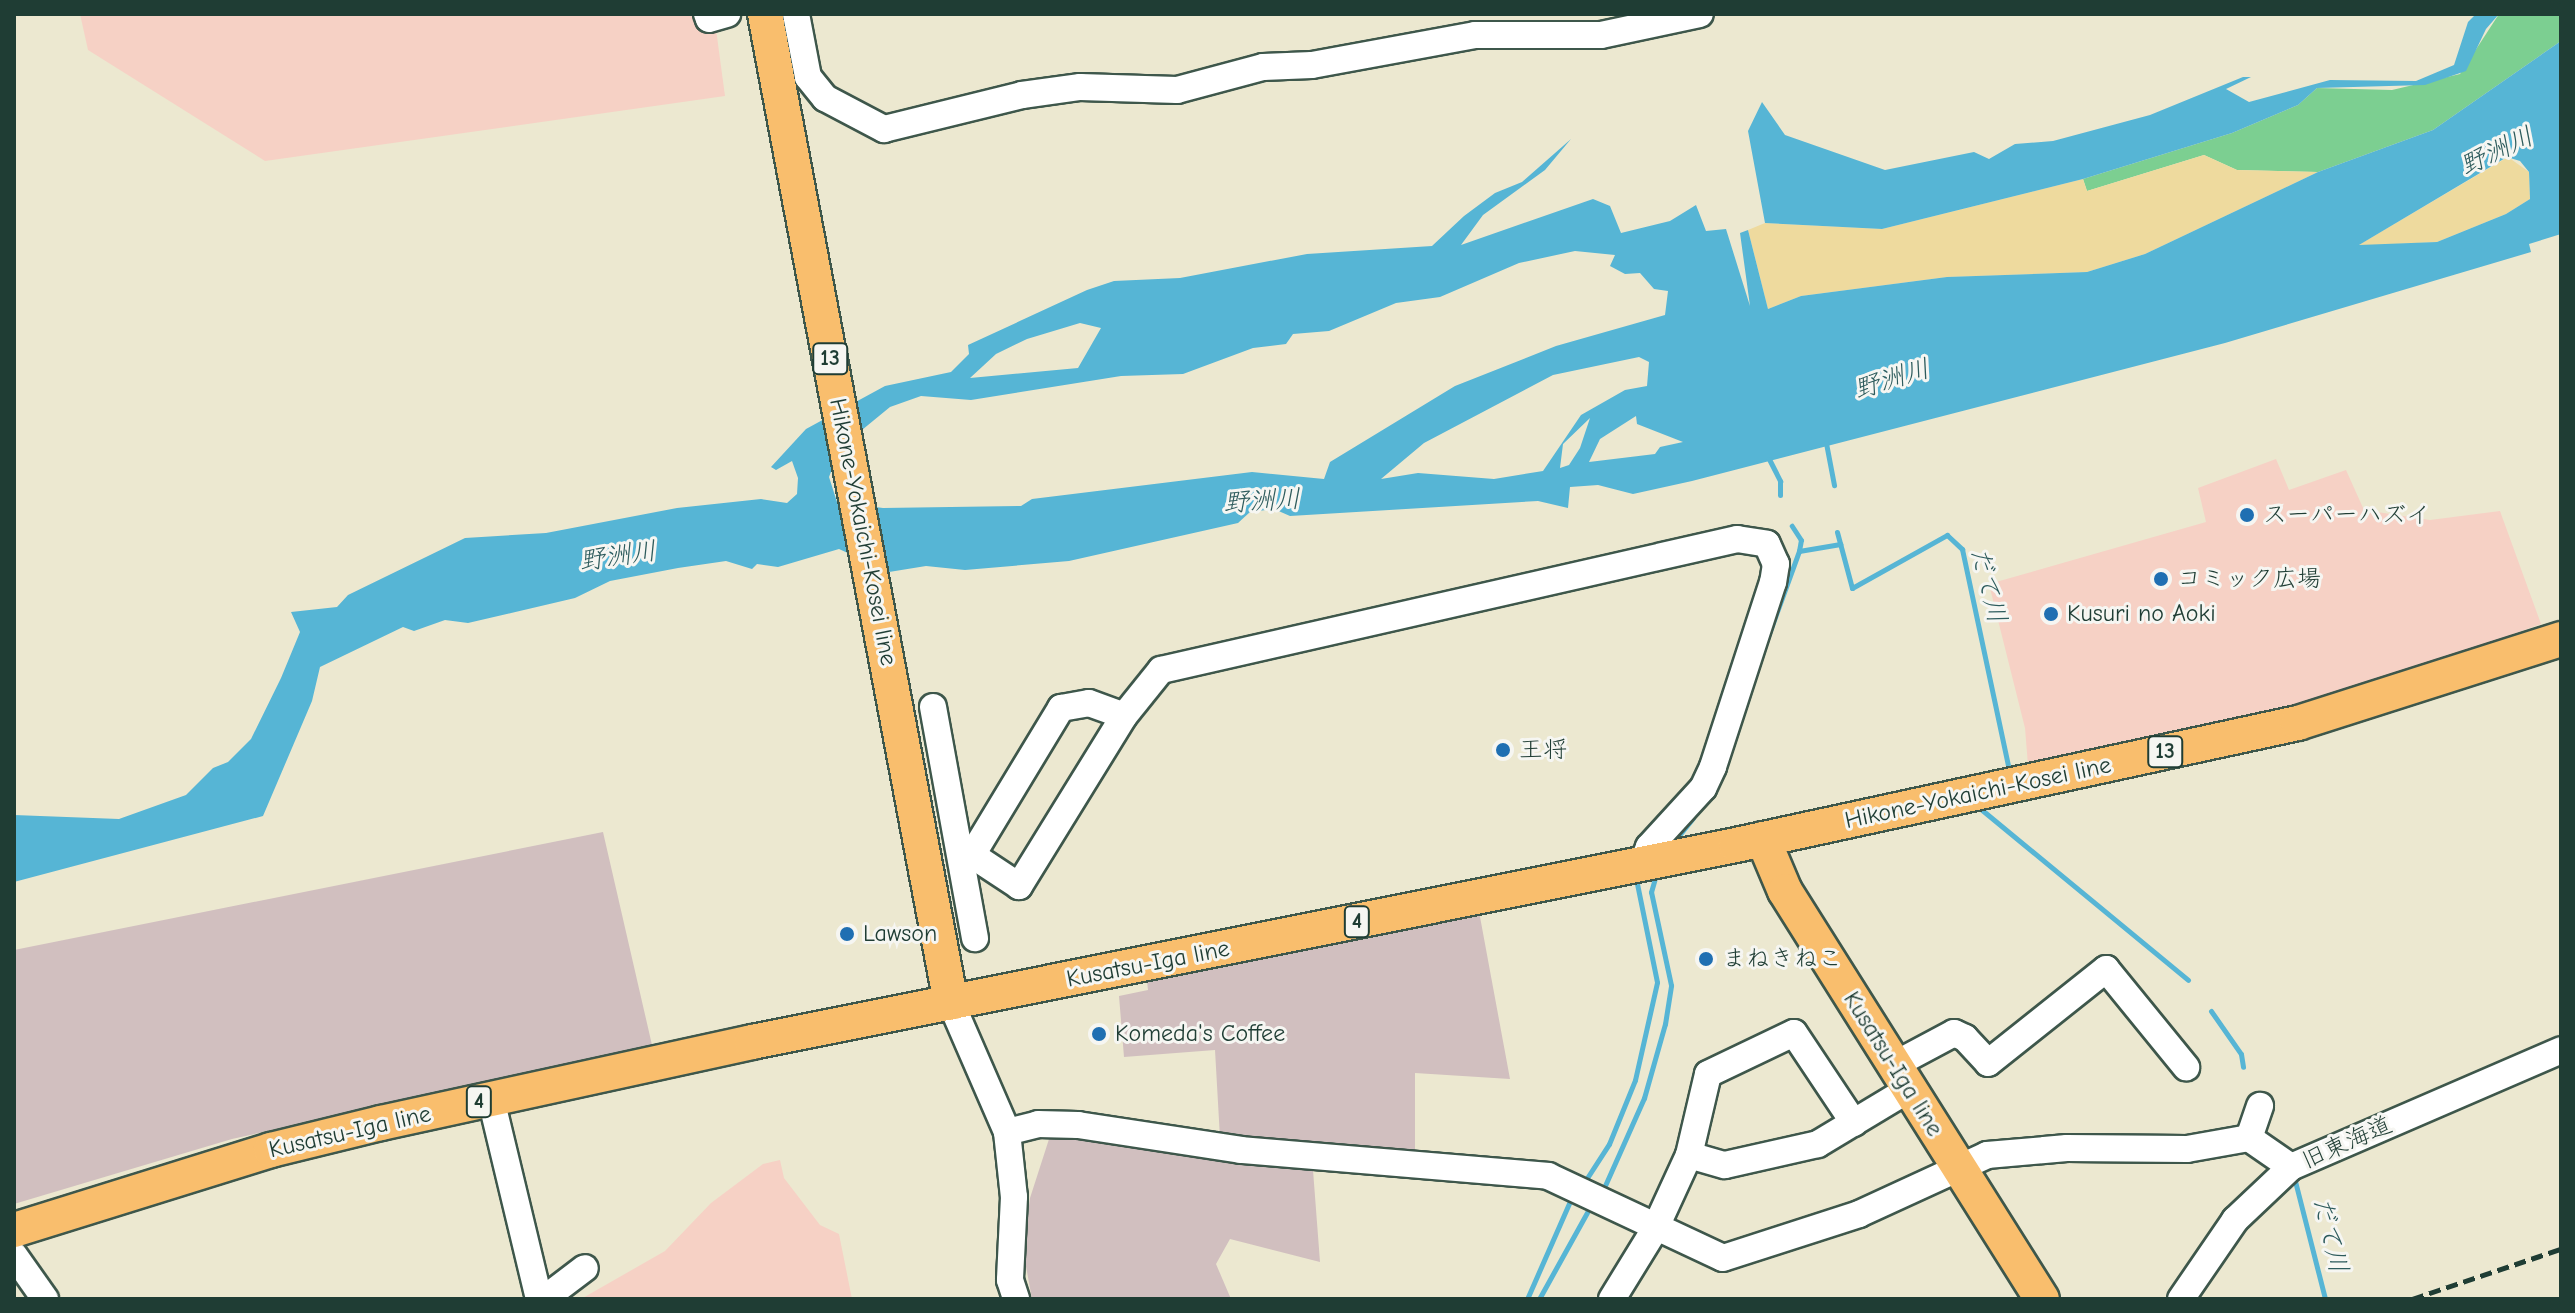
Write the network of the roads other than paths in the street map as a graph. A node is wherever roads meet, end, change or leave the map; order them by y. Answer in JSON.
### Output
{"nodes":[{"id":1,"x":707,"y":14,"type":"edge"},
{"id":2,"x":727,"y":14,"type":"edge"},
{"id":3,"x":765,"y":14,"type":"edge"},
{"id":4,"x":796,"y":14,"type":"edge"},
{"id":5,"x":1700,"y":14,"type":"edge"},
{"id":6,"x":2561,"y":639,"type":"edge"},
{"id":7,"x":933,"y":707,"type":"dead end"},
{"id":8,"x":1124,"y":716,"type":"junction"},
{"id":9,"x":1763,"y":839,"type":"junction"},
{"id":10,"x":965,"y":855,"type":"junction"},
{"id":11,"x":924,"y":862,"type":"junction"},
{"id":12,"x":1642,"y":864,"type":"junction"},
{"id":13,"x":975,"y":938,"type":"dead end"},
{"id":14,"x":951,"y":1003,"type":"junction"},
{"id":15,"x":2561,"y":1050,"type":"edge"},
{"id":16,"x":2186,"y":1067,"type":"dead end"},
{"id":17,"x":1902,"y":1077,"type":"junction"},
{"id":18,"x":491,"y":1099,"type":"junction"},
{"id":19,"x":2260,"y":1106,"type":"dead end"},
{"id":20,"x":1854,"y":1123,"type":"junction"},
{"id":21,"x":1007,"y":1132,"type":"junction"},
{"id":22,"x":2249,"y":1138,"type":"junction"},
{"id":23,"x":1689,"y":1155,"type":"junction"},
{"id":24,"x":2291,"y":1167,"type":"junction"},
{"id":25,"x":1960,"y":1170,"type":"junction"},
{"id":26,"x":1655,"y":1229,"type":"junction"},
{"id":27,"x":14,"y":1230,"type":"edge"},
{"id":28,"x":14,"y":1255,"type":"edge"},
{"id":29,"x":585,"y":1268,"type":"dead end"},
{"id":30,"x":45,"y":1299,"type":"edge"},
{"id":31,"x":541,"y":1299,"type":"edge"},
{"id":32,"x":1016,"y":1299,"type":"edge"},
{"id":33,"x":1612,"y":1299,"type":"edge"},
{"id":34,"x":2042,"y":1299,"type":"edge"},
{"id":35,"x":2181,"y":1299,"type":"edge"}],
"edges":[{"from":1,"to":2,"type":"street"},
{"from":3,"to":11,"type":"main road","name":"Hikone-Yokaichi-Kosei line","number":"13"},
{"from":4,"to":5,"type":"street"},
{"from":6,"to":9,"type":"main road","name":"Hikone-Yokaichi-Kosei line","number":"13"},
{"from":7,"to":10,"type":"street"},
{"from":8,"to":10,"type":"street"},
{"from":8,"to":10,"type":"street"},
{"from":8,"to":12,"type":"street"},
{"from":9,"to":12,"type":"main road","name":"Kusatsu-Iga line","number":"4"},
{"from":9,"to":17,"type":"main road","name":"Kusatsu-Iga line"},
{"from":10,"to":11,"type":"street"},
{"from":10,"to":13,"type":"street"},
{"from":11,"to":14,"type":"main road","name":"Hikone-Yokaichi-Kosei line","number":"13"},
{"from":12,"to":14,"type":"main road","name":"Kusatsu-Iga line","number":"4"},
{"from":14,"to":18,"type":"main road","name":"Kusatsu-Iga line","number":"4"},
{"from":14,"to":21,"type":"street"},
{"from":15,"to":24,"type":"street","name":"旧東海道"},
{"from":16,"to":17,"type":"street"},
{"from":17,"to":20,"type":"street"},
{"from":17,"to":25,"type":"main road","name":"Kusatsu-Iga line"},
{"from":18,"to":27,"type":"main road","name":"Kusatsu-Iga line","number":"4"},
{"from":18,"to":31,"type":"street"},
{"from":19,"to":22,"type":"street"},
{"from":20,"to":23,"type":"street"},
{"from":20,"to":23,"type":"street"},
{"from":21,"to":26,"type":"street"},
{"from":21,"to":32,"type":"street"},
{"from":22,"to":24,"type":"street"},
{"from":22,"to":25,"type":"street"},
{"from":23,"to":26,"type":"street"},
{"from":24,"to":35,"type":"street","name":"旧東海道"},
{"from":25,"to":26,"type":"street"},
{"from":25,"to":34,"type":"main road","name":"Kusatsu-Iga line"},
{"from":26,"to":33,"type":"street"},
{"from":28,"to":30,"type":"street"},
{"from":29,"to":31,"type":"street"}]}
